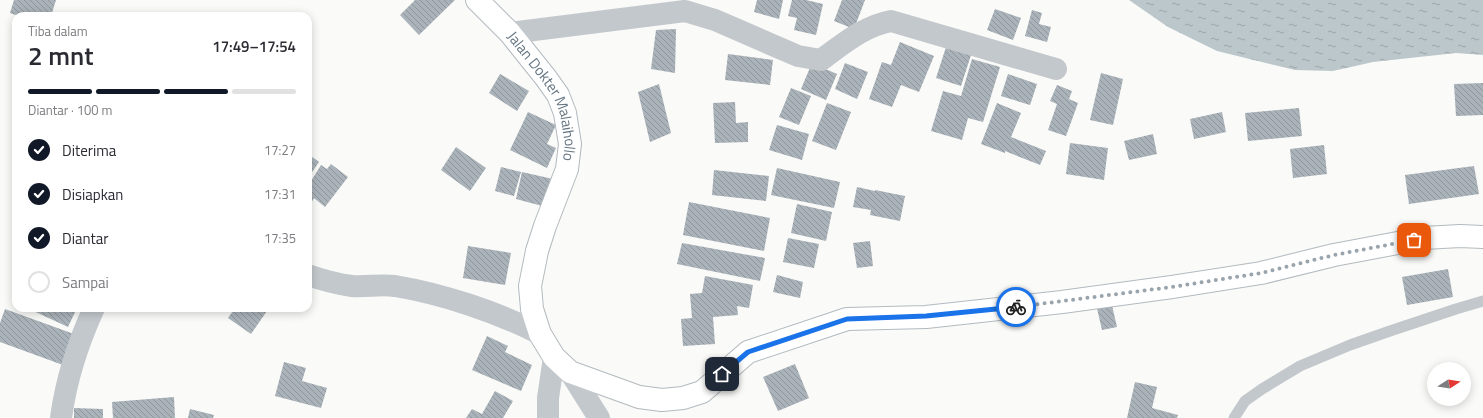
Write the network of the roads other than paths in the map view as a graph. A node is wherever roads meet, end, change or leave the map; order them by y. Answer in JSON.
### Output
{"nodes":[{"id":1,"x":477,"y":0,"type":"edge"},
{"id":2,"x":510,"y":33,"type":"junction"},
{"id":3,"x":1056,"y":69,"type":"dead end"},
{"id":4,"x":1483,"y":237,"type":"edge"},
{"id":5,"x":312,"y":276,"type":"edge"},
{"id":6,"x":1483,"y":301,"type":"edge"},
{"id":7,"x":92,"y":312,"type":"edge"},
{"id":8,"x":540,"y":334,"type":"junction"},
{"id":9,"x":554,"y":357,"type":"junction"},
{"id":10,"x":570,"y":372,"type":"junction"},
{"id":11,"x":61,"y":418,"type":"edge"},
{"id":12,"x":548,"y":418,"type":"edge"},
{"id":13,"x":599,"y":418,"type":"edge"},
{"id":14,"x":1234,"y":418,"type":"edge"}],
"edges":[{"from":1,"to":2,"type":"main road","name":"Jalan Dokter Malaihollo"},
{"from":2,"to":3,"type":"street"},
{"from":2,"to":8,"type":"main road","name":"Jalan Dokter Malaihollo"},
{"from":4,"to":10,"type":"main road","name":"Jalan Dokter Malaihollo"},
{"from":5,"to":8,"type":"street"},
{"from":6,"to":14,"type":"lane"},
{"from":7,"to":11,"type":"street"},
{"from":8,"to":9,"type":"main road","name":"Jalan Dokter Malaihollo"},
{"from":9,"to":10,"type":"main road","name":"Jalan Dokter Malaihollo"},
{"from":9,"to":12,"type":"street"},
{"from":10,"to":13,"type":"street"}]}
